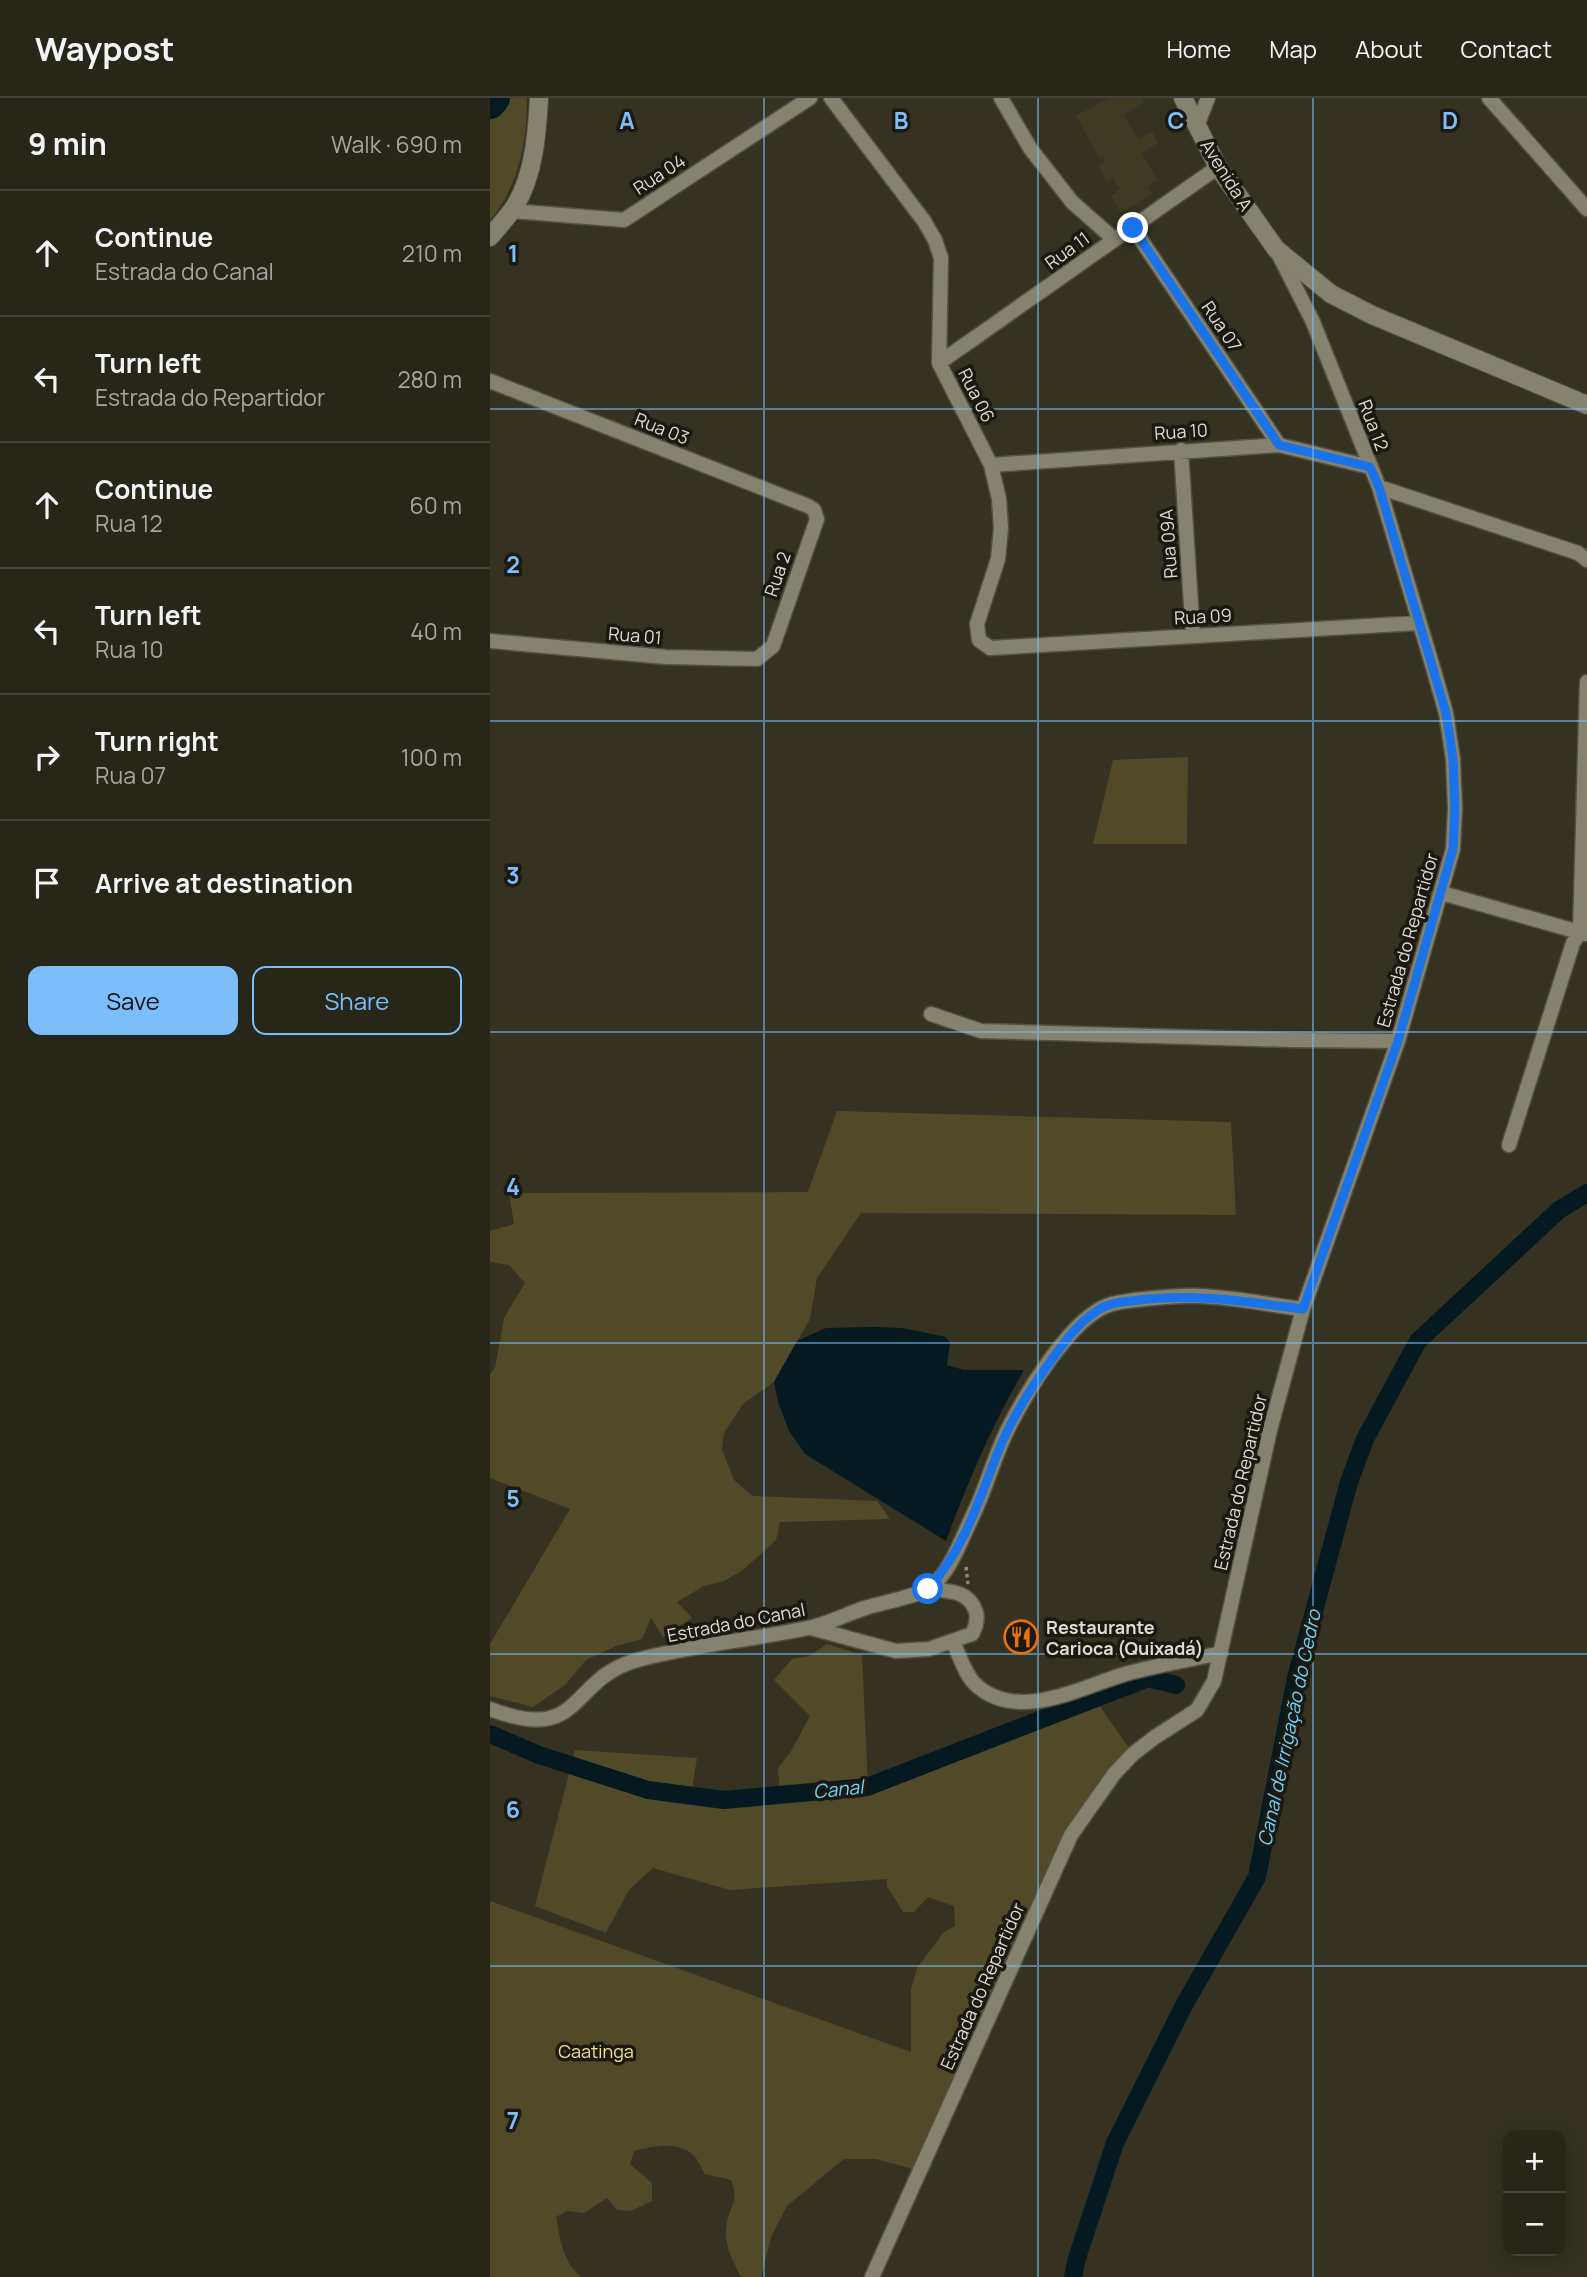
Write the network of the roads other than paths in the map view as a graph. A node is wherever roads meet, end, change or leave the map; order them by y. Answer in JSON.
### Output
{"nodes":[{"id":1,"x":539,"y":98,"type":"edge"},
{"id":2,"x":810,"y":98,"type":"edge"},
{"id":3,"x":831,"y":98,"type":"edge"},
{"id":4,"x":1001,"y":98,"type":"edge"},
{"id":5,"x":1183,"y":98,"type":"edge"},
{"id":6,"x":1208,"y":98,"type":"edge"},
{"id":7,"x":1489,"y":98,"type":"edge"},
{"id":8,"x":1197,"y":126,"type":"junction"},
{"id":9,"x":1218,"y":167,"type":"junction"},
{"id":10,"x":1587,"y":209,"type":"edge"},
{"id":11,"x":512,"y":211,"type":"junction"},
{"id":12,"x":1133,"y":228,"type":"junction"},
{"id":13,"x":490,"y":237,"type":"edge"},
{"id":14,"x":1114,"y":239,"type":"junction"},
{"id":15,"x":1276,"y":248,"type":"junction"},
{"id":16,"x":939,"y":363,"type":"junction"},
{"id":17,"x":490,"y":381,"type":"edge"},
{"id":18,"x":1587,"y":405,"type":"edge"},
{"id":19,"x":1279,"y":445,"type":"junction"},
{"id":20,"x":1181,"y":450,"type":"junction"},
{"id":21,"x":991,"y":465,"type":"junction"},
{"id":22,"x":1370,"y":467,"type":"junction"},
{"id":23,"x":1379,"y":487,"type":"junction"},
{"id":24,"x":817,"y":515,"type":"joint"},
{"id":25,"x":1587,"y":560,"type":"edge"},
{"id":26,"x":1418,"y":623,"type":"junction"},
{"id":27,"x":1193,"y":636,"type":"junction"},
{"id":28,"x":490,"y":641,"type":"edge"},
{"id":29,"x":773,"y":646,"type":"joint"},
{"id":30,"x":990,"y":648,"type":"joint"},
{"id":31,"x":1587,"y":682,"type":"edge"},
{"id":32,"x":1442,"y":893,"type":"junction"},
{"id":33,"x":1583,"y":934,"type":"edge"},
{"id":34,"x":931,"y":1014,"type":"dead end"},
{"id":35,"x":1398,"y":1041,"type":"junction"},
{"id":36,"x":1509,"y":1145,"type":"dead end"},
{"id":37,"x":1303,"y":1309,"type":"junction"},
{"id":38,"x":928,"y":1589,"type":"junction"},
{"id":39,"x":811,"y":1628,"type":"junction"},
{"id":40,"x":953,"y":1642,"type":"junction"},
{"id":41,"x":1221,"y":1653,"type":"junction"},
{"id":42,"x":490,"y":1709,"type":"edge"},
{"id":43,"x":872,"y":2277,"type":"edge"}],
"edges":[{"from":1,"to":11,"type":"street"},
{"from":2,"to":11,"type":"street","name":"Rua 04"},
{"from":3,"to":16,"type":"street","name":"Rua 06"},
{"from":4,"to":14,"type":"street"},
{"from":5,"to":8,"type":"street","name":"Avenida A"},
{"from":6,"to":8,"type":"street"},
{"from":7,"to":10,"type":"street"},
{"from":8,"to":9,"type":"street","name":"Avenida A"},
{"from":9,"to":12,"type":"street","name":"Rua 11"},
{"from":9,"to":15,"type":"street","name":"Avenida A"},
{"from":11,"to":13,"type":"street"},
{"from":12,"to":14,"type":"street","name":"Rua 11"},
{"from":12,"to":19,"type":"street","name":"Rua 07"},
{"from":14,"to":16,"type":"street","name":"Rua 11"},
{"from":15,"to":18,"type":"street","name":"Avenida A"},
{"from":15,"to":22,"type":"street","name":"Rua 12"},
{"from":16,"to":21,"type":"street","name":"Rua 06"},
{"from":17,"to":24,"type":"street","name":"Rua 03"},
{"from":19,"to":20,"type":"street","name":"Rua 10"},
{"from":19,"to":22,"type":"street","name":"Rua 10"},
{"from":20,"to":21,"type":"street","name":"Rua 10"},
{"from":20,"to":27,"type":"street","name":"Rua 09A"},
{"from":21,"to":30,"type":"street","name":"Rua 06"},
{"from":22,"to":23,"type":"street","name":"Rua 12"},
{"from":23,"to":25,"type":"street"},
{"from":23,"to":26,"type":"street","name":"Rua 12"},
{"from":24,"to":29,"type":"street","name":"Rua 2"},
{"from":26,"to":27,"type":"street","name":"Rua 09"},
{"from":26,"to":32,"type":"street","name":"Estrada do Repartidor"},
{"from":27,"to":30,"type":"street","name":"Rua 09"},
{"from":28,"to":29,"type":"street","name":"Rua 01"},
{"from":31,"to":33,"type":"street"},
{"from":32,"to":33,"type":"street"},
{"from":32,"to":35,"type":"street","name":"Estrada do Repartidor"},
{"from":33,"to":36,"type":"street"},
{"from":34,"to":35,"type":"street"},
{"from":35,"to":37,"type":"street","name":"Estrada do Repartidor"},
{"from":37,"to":38,"type":"street"},
{"from":37,"to":41,"type":"street","name":"Estrada do Repartidor"},
{"from":38,"to":39,"type":"street","name":"Estrada do Canal"},
{"from":38,"to":40,"type":"street"},
{"from":39,"to":40,"type":"street"},
{"from":39,"to":42,"type":"street","name":"Estrada do Canal"},
{"from":40,"to":41,"type":"street"},
{"from":41,"to":43,"type":"street","name":"Estrada do Repartidor"}]}
